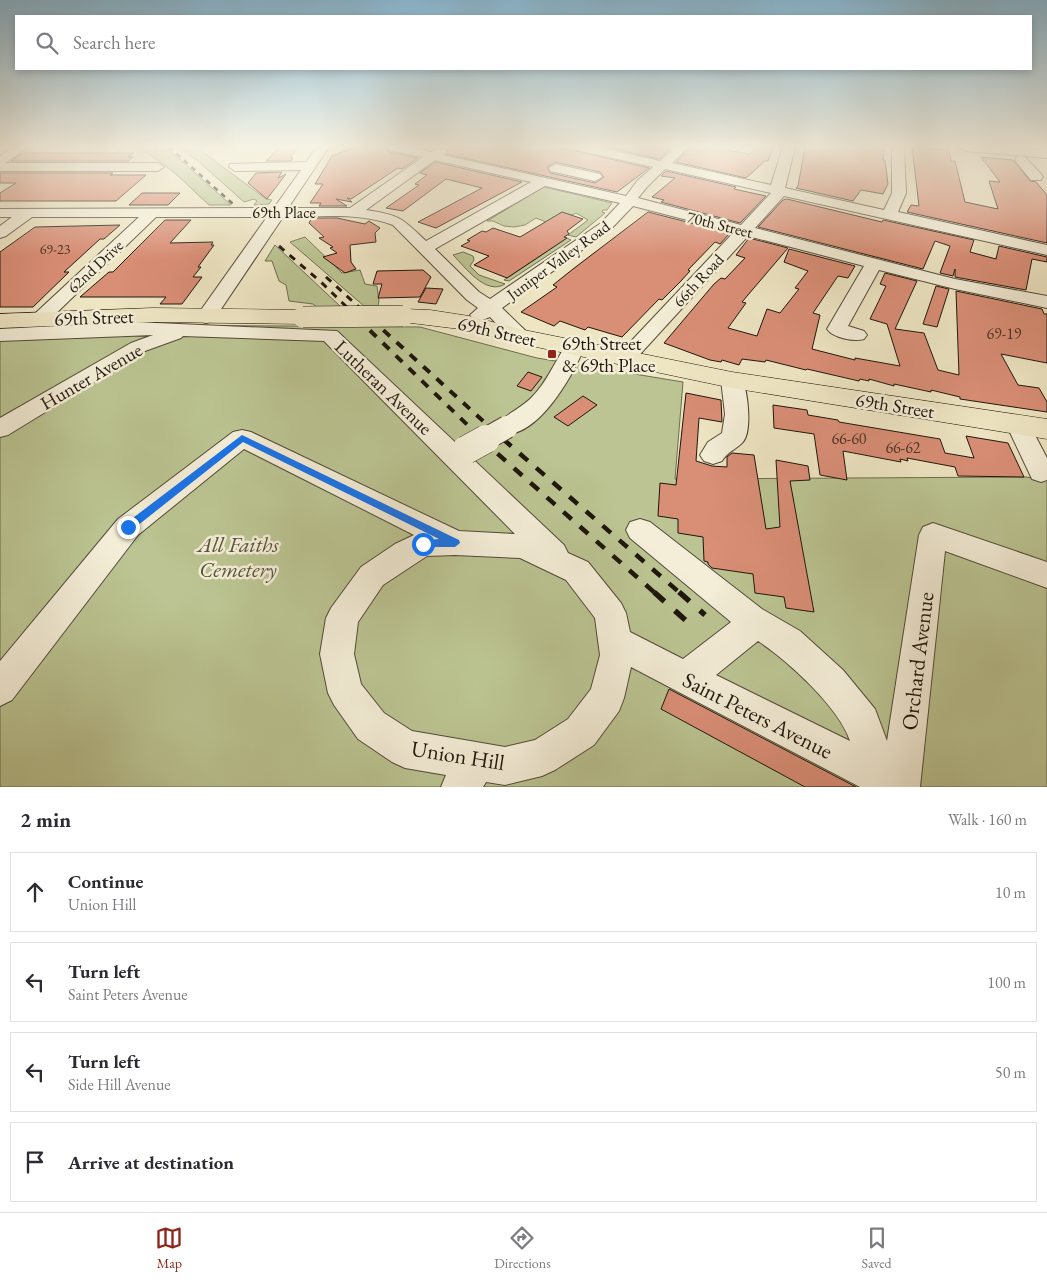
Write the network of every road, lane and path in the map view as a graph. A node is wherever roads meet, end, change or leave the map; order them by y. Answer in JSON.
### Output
{"nodes":[{"id":1,"x":297,"y":184,"type":"edge"},
{"id":2,"x":392,"y":184,"type":"edge"},
{"id":3,"x":529,"y":184,"type":"edge"},
{"id":4,"x":575,"y":184,"type":"edge"},
{"id":5,"x":642,"y":184,"type":"edge"},
{"id":6,"x":751,"y":184,"type":"edge"},
{"id":7,"x":780,"y":184,"type":"edge"},
{"id":8,"x":899,"y":184,"type":"edge"},
{"id":9,"x":778,"y":190,"type":"junction"},
{"id":10,"x":628,"y":201,"type":"junction"},
{"id":11,"x":277,"y":212,"type":"junction"},
{"id":12,"x":353,"y":212,"type":"junction"},
{"id":13,"x":0,"y":213,"type":"edge"},
{"id":14,"x":28,"y":213,"type":"junction"},
{"id":15,"x":152,"y":213,"type":"junction"},
{"id":16,"x":888,"y":215,"type":"junction"},
{"id":17,"x":745,"y":230,"type":"junction"},
{"id":18,"x":0,"y":233,"type":"edge"},
{"id":19,"x":424,"y":249,"type":"junction"},
{"id":20,"x":1047,"y":250,"type":"edge"},
{"id":21,"x":873,"y":264,"type":"junction"},
{"id":22,"x":1047,"y":302,"type":"edge"},
{"id":23,"x":491,"y":308,"type":"junction"},
{"id":24,"x":206,"y":317,"type":"junction"},
{"id":25,"x":38,"y":320,"type":"junction"},
{"id":26,"x":0,"y":321,"type":"edge"},
{"id":27,"x":469,"y":323,"type":"junction"},
{"id":28,"x":185,"y":330,"type":"junction"},
{"id":29,"x":856,"y":334,"type":"dead end"},
{"id":30,"x":0,"y":335,"type":"edge"},
{"id":31,"x":522,"y":337,"type":"junction"},
{"id":32,"x":574,"y":348,"type":"junction"},
{"id":33,"x":626,"y":358,"type":"junction"},
{"id":34,"x":732,"y":380,"type":"junction"},
{"id":35,"x":1018,"y":424,"type":"junction"},
{"id":36,"x":1047,"y":429,"type":"edge"},
{"id":37,"x":0,"y":430,"type":"edge"},
{"id":38,"x":460,"y":453,"type":"junction"},
{"id":39,"x":712,"y":455,"type":"dead end"},
{"id":40,"x":1041,"y":472,"type":"dead end"},
{"id":41,"x":640,"y":530,"type":"dead end"},
{"id":42,"x":455,"y":543,"type":"junction"},
{"id":43,"x":567,"y":567,"type":"junction"},
{"id":44,"x":1047,"y":575,"type":"edge"},
{"id":45,"x":757,"y":622,"type":"junction"},
{"id":46,"x":615,"y":642,"type":"junction"},
{"id":47,"x":685,"y":678,"type":"junction"},
{"id":48,"x":0,"y":688,"type":"edge"},
{"id":49,"x":469,"y":774,"type":"edge"},
{"id":50,"x":892,"y":785,"type":"edge"}],
"edges":[{"from":1,"to":11,"type":"street"},
{"from":2,"to":12,"type":"street"},
{"from":3,"to":19,"type":"street"},
{"from":4,"to":10,"type":"street","name":"70th Street"},
{"from":5,"to":10,"type":"street","name":"Juniper Valley Road"},
{"from":6,"to":9,"type":"street"},
{"from":7,"to":9,"type":"street","name":"66th Road"},
{"from":8,"to":16,"type":"street"},
{"from":9,"to":16,"type":"street"},
{"from":9,"to":17,"type":"street","name":"66th Road"},
{"from":10,"to":17,"type":"street","name":"70th Street"},
{"from":10,"to":23,"type":"street","name":"Juniper Valley Road"},
{"from":11,"to":12,"type":"street","name":"69th Place"},
{"from":11,"to":15,"type":"street","name":"69th Place"},
{"from":11,"to":24,"type":"street"},
{"from":12,"to":19,"type":"street","name":"69th Place"},
{"from":13,"to":14,"type":"street","name":"69th Place"},
{"from":14,"to":15,"type":"street","name":"69th Place"},
{"from":14,"to":18,"type":"street"},
{"from":15,"to":25,"type":"street","name":"62nd Drive"},
{"from":16,"to":20,"type":"street"},
{"from":17,"to":21,"type":"street","name":"70th Street"},
{"from":17,"to":33,"type":"street","name":"66th Road"},
{"from":19,"to":23,"type":"street","name":"69th Place"},
{"from":21,"to":22,"type":"street","name":"70th Street"},
{"from":21,"to":29,"type":"street"},
{"from":23,"to":27,"type":"street","name":"Juniper Valley Road"},
{"from":23,"to":31,"type":"street","name":"69th Place"},
{"from":24,"to":25,"type":"main road","name":"69th Street"},
{"from":24,"to":27,"type":"main road","name":"69th Street","bridge":true},
{"from":25,"to":26,"type":"main road","name":"69th Street"},
{"from":27,"to":31,"type":"main road","name":"69th Street"},
{"from":28,"to":30,"type":"street","name":"Lutheran Avenue"},
{"from":28,"to":37,"type":"street","name":"Hunter Avenue"},
{"from":28,"to":38,"type":"street","name":"Lutheran Avenue"},
{"from":31,"to":32,"type":"main road","name":"69th Street"},
{"from":32,"to":33,"type":"main road","name":"69th Street"},
{"from":32,"to":38,"type":"street","bridge":true},
{"from":33,"to":34,"type":"main road","name":"69th Street"},
{"from":34,"to":35,"type":"main road","name":"69th Street"},
{"from":34,"to":39,"type":"street"},
{"from":35,"to":36,"type":"main road","name":"69th Street"},
{"from":35,"to":40,"type":"street"},
{"from":38,"to":43,"type":"street","name":"Lutheran Avenue"},
{"from":41,"to":45,"type":"street"},
{"from":42,"to":43,"type":"street","name":"Union Hill"},
{"from":42,"to":48,"type":"street"},
{"from":42,"to":49,"type":"street","name":"Union Hill"},
{"from":43,"to":46,"type":"street","name":"Union Hill"},
{"from":44,"to":50,"type":"street","name":"Orchard Avenue"},
{"from":45,"to":47,"type":"street"},
{"from":45,"to":50,"type":"street"},
{"from":46,"to":47,"type":"street","name":"Saint Peters Avenue"},
{"from":46,"to":49,"type":"street","name":"Union Hill"},
{"from":47,"to":50,"type":"street","name":"Saint Peters Avenue"}]}
